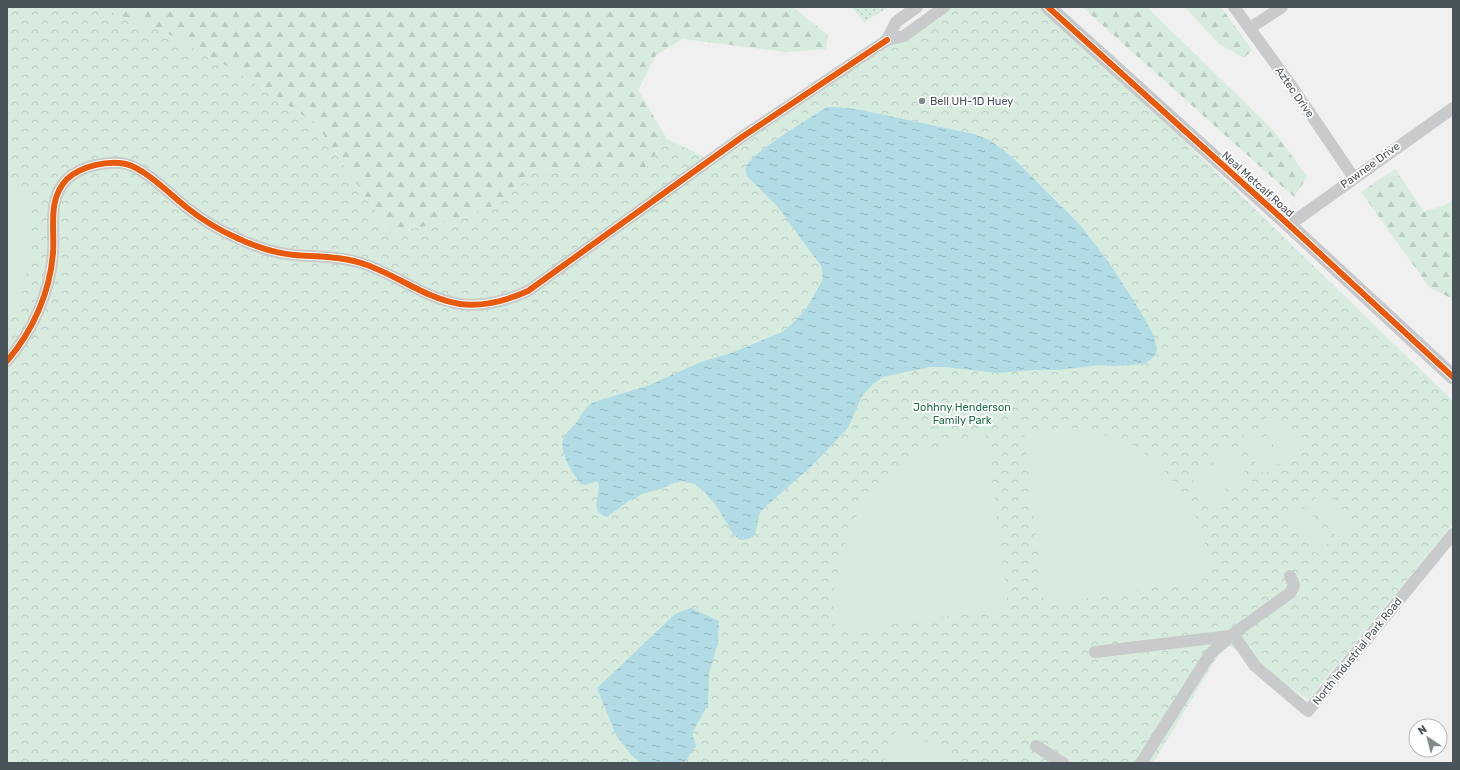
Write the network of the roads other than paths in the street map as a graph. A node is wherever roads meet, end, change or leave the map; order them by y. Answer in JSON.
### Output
{"nodes":[{"id":1,"x":917,"y":7,"type":"edge"},
{"id":2,"x":944,"y":7,"type":"edge"},
{"id":3,"x":1048,"y":7,"type":"edge"},
{"id":4,"x":1234,"y":7,"type":"edge"},
{"id":5,"x":1282,"y":7,"type":"edge"},
{"id":6,"x":1250,"y":28,"type":"junction"},
{"id":7,"x":886,"y":40,"type":"junction"},
{"id":8,"x":1453,"y":108,"type":"edge"},
{"id":9,"x":1354,"y":178,"type":"junction"},
{"id":10,"x":1289,"y":225,"type":"junction"},
{"id":11,"x":7,"y":361,"type":"edge"},
{"id":12,"x":1453,"y":377,"type":"edge"},
{"id":13,"x":1453,"y":534,"type":"edge"},
{"id":14,"x":1290,"y":576,"type":"dead end"},
{"id":15,"x":1232,"y":635,"type":"junction"},
{"id":16,"x":1095,"y":652,"type":"dead end"},
{"id":17,"x":1036,"y":746,"type":"dead end"},
{"id":18,"x":1063,"y":763,"type":"edge"},
{"id":19,"x":1141,"y":763,"type":"edge"}],
"edges":[{"from":1,"to":7,"type":"street"},
{"from":2,"to":7,"type":"street"},
{"from":3,"to":10,"type":"main road","name":"Neal Metcalf Road"},
{"from":4,"to":6,"type":"street","name":"Aztec Drive"},
{"from":5,"to":6,"type":"street"},
{"from":6,"to":9,"type":"street","name":"Aztec Drive"},
{"from":7,"to":11,"type":"street"},
{"from":8,"to":9,"type":"street","name":"Pawnee Drive"},
{"from":9,"to":10,"type":"street","name":"Pawnee Drive"},
{"from":10,"to":12,"type":"main road","name":"Neal Metcalf Road"},
{"from":13,"to":15,"type":"street","name":"North Industrial Park Road"},
{"from":14,"to":15,"type":"street"},
{"from":15,"to":16,"type":"street"},
{"from":15,"to":19,"type":"street"},
{"from":17,"to":18,"type":"street"}]}
